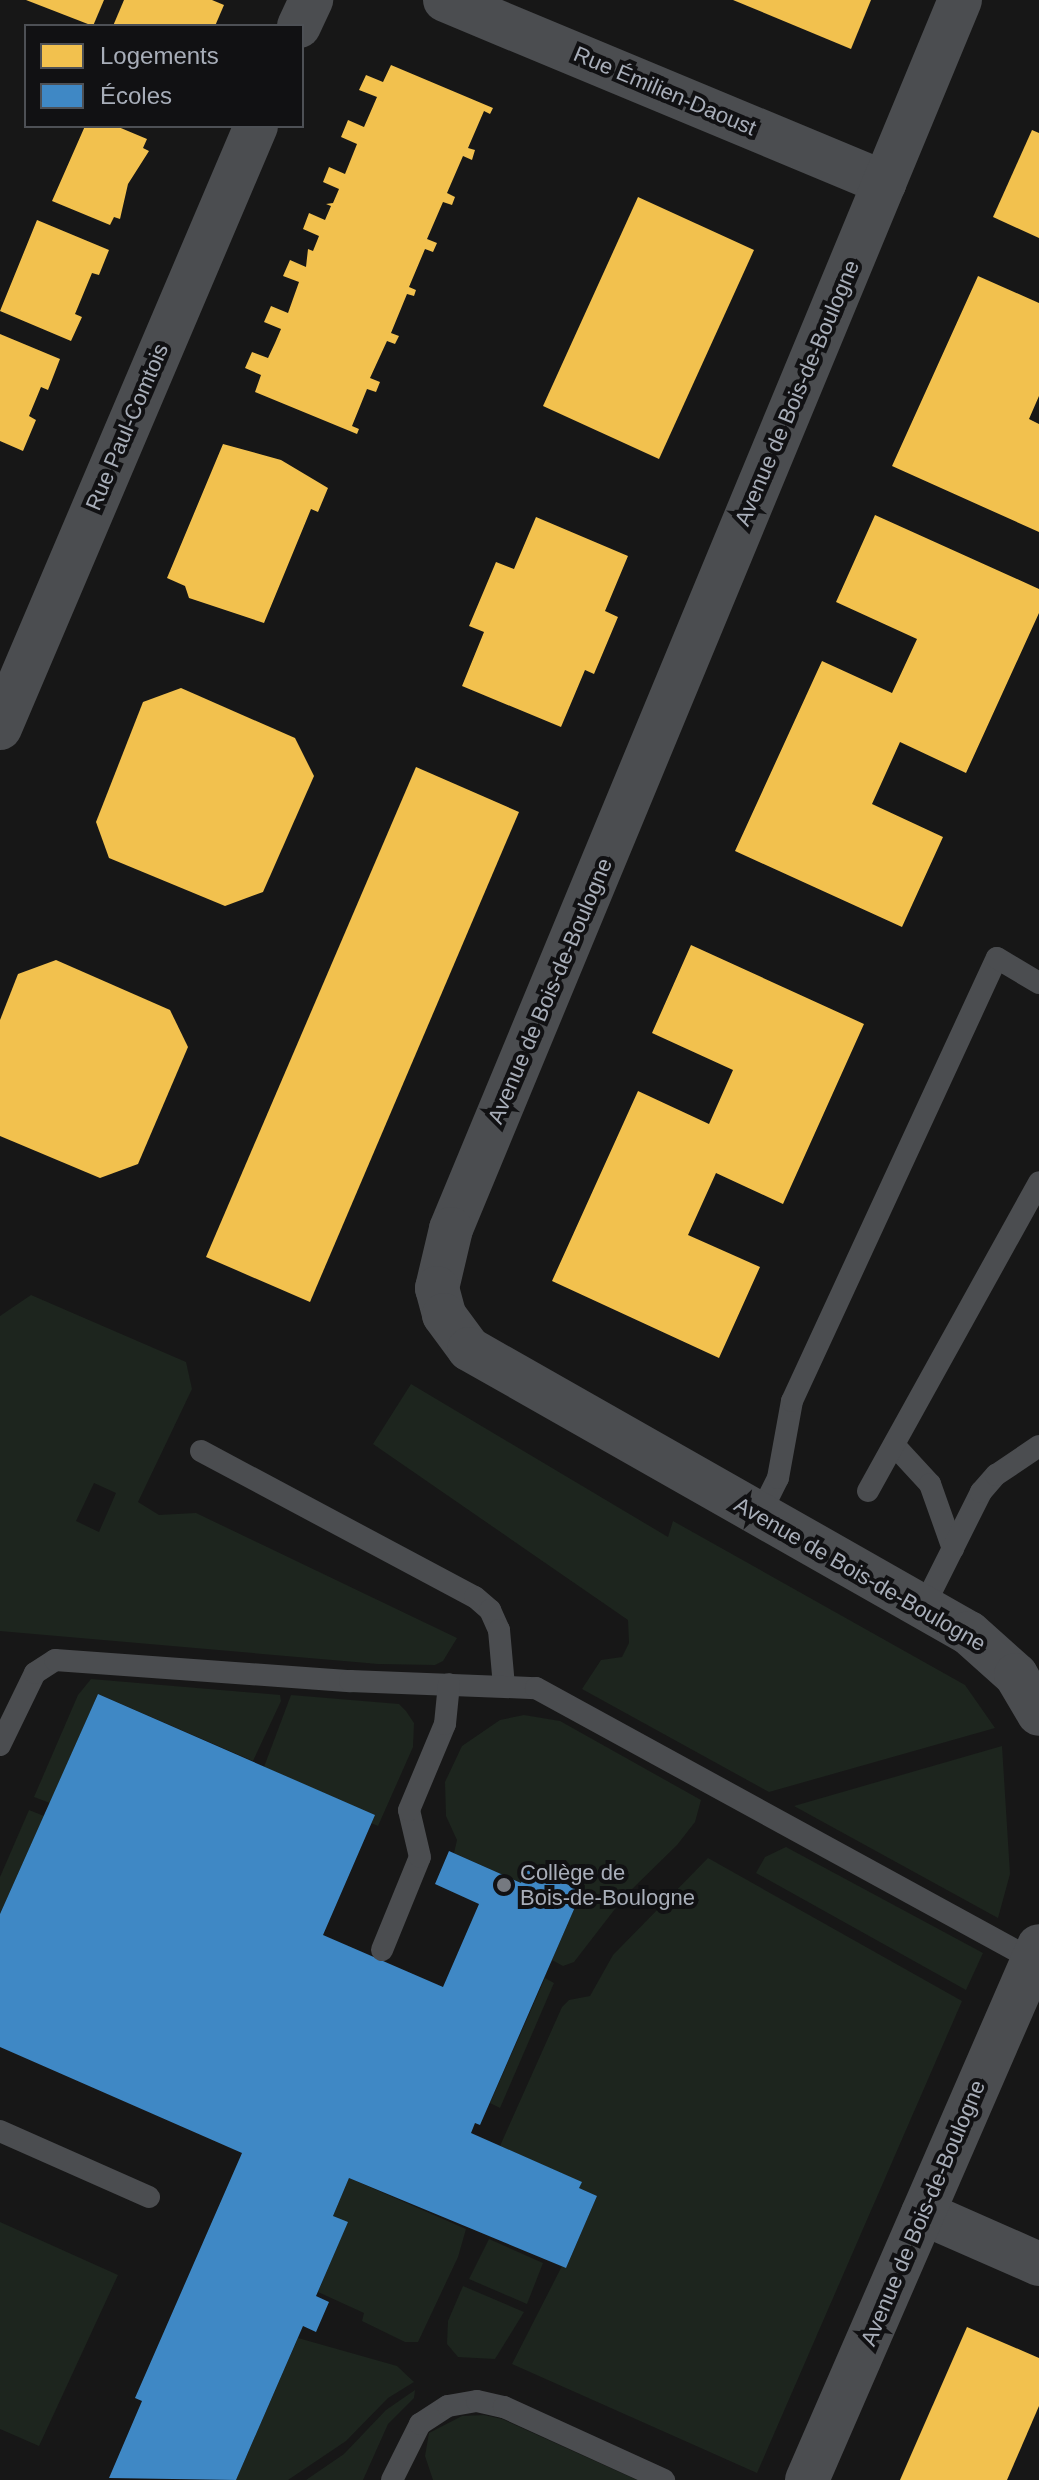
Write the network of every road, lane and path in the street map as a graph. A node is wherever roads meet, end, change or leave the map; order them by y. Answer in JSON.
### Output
{"nodes":[{"id":1,"x":311,"y":0,"type":"edge"},
{"id":2,"x":445,"y":0,"type":"edge"},
{"id":3,"x":960,"y":0,"type":"edge"},
{"id":4,"x":300,"y":24,"type":"edge"},
{"id":5,"x":255,"y":128,"type":"edge"},
{"id":6,"x":884,"y":183,"type":"junction"},
{"id":7,"x":0,"y":728,"type":"edge"},
{"id":8,"x":1039,"y":983,"type":"edge"},
{"id":9,"x":1039,"y":1182,"type":"edge"},
{"id":10,"x":894,"y":1445,"type":"junction"},
{"id":11,"x":1039,"y":1446,"type":"edge"},
{"id":12,"x":201,"y":1451,"type":"dead end"},
{"id":13,"x":868,"y":1491,"type":"dead end"},
{"id":14,"x":759,"y":1516,"type":"junction"},
{"id":15,"x":953,"y":1549,"type":"junction"},
{"id":16,"x":923,"y":1608,"type":"junction"},
{"id":17,"x":449,"y":1684,"type":"junction"},
{"id":18,"x":504,"y":1686,"type":"junction"},
{"id":19,"x":1039,"y":1714,"type":"edge"},
{"id":20,"x":0,"y":1745,"type":"edge"},
{"id":21,"x":382,"y":1950,"type":"dead end"},
{"id":22,"x":1036,"y":1953,"type":"edge"},
{"id":23,"x":0,"y":2131,"type":"edge"},
{"id":24,"x":149,"y":2197,"type":"dead end"},
{"id":25,"x":923,"y":2213,"type":"junction"},
{"id":26,"x":1039,"y":2264,"type":"edge"},
{"id":27,"x":392,"y":2480,"type":"edge"},
{"id":28,"x":664,"y":2480,"type":"edge"},
{"id":29,"x":807,"y":2480,"type":"edge"}],
"edges":[{"from":1,"to":4,"type":"street"},
{"from":2,"to":6,"type":"street","name":"Rue Émilien-Daoust"},
{"from":3,"to":6,"type":"street","name":"Avenue de Bois-de-Boulogne"},
{"from":5,"to":7,"type":"street","name":"Rue Paul-Comtois"},
{"from":6,"to":14,"type":"street","name":"Avenue de Bois-de-Boulogne"},
{"from":8,"to":14,"type":"lane"},
{"from":9,"to":10,"type":"lane"},
{"from":10,"to":13,"type":"lane"},
{"from":10,"to":15,"type":"lane"},
{"from":11,"to":15,"type":"lane"},
{"from":12,"to":18,"type":"lane"},
{"from":14,"to":16,"type":"street","name":"Avenue de Bois-de-Boulogne"},
{"from":15,"to":16,"type":"lane"},
{"from":16,"to":19,"type":"street","name":"Avenue de Bois-de-Boulogne"},
{"from":17,"to":18,"type":"lane"},
{"from":17,"to":20,"type":"lane"},
{"from":17,"to":21,"type":"lane"},
{"from":18,"to":22,"type":"lane"},
{"from":22,"to":25,"type":"street","name":"Avenue de Bois-de-Boulogne"},
{"from":23,"to":24,"type":"lane"},
{"from":25,"to":26,"type":"street"},
{"from":25,"to":29,"type":"street","name":"Avenue de Bois-de-Boulogne"},
{"from":27,"to":28,"type":"lane"}]}
